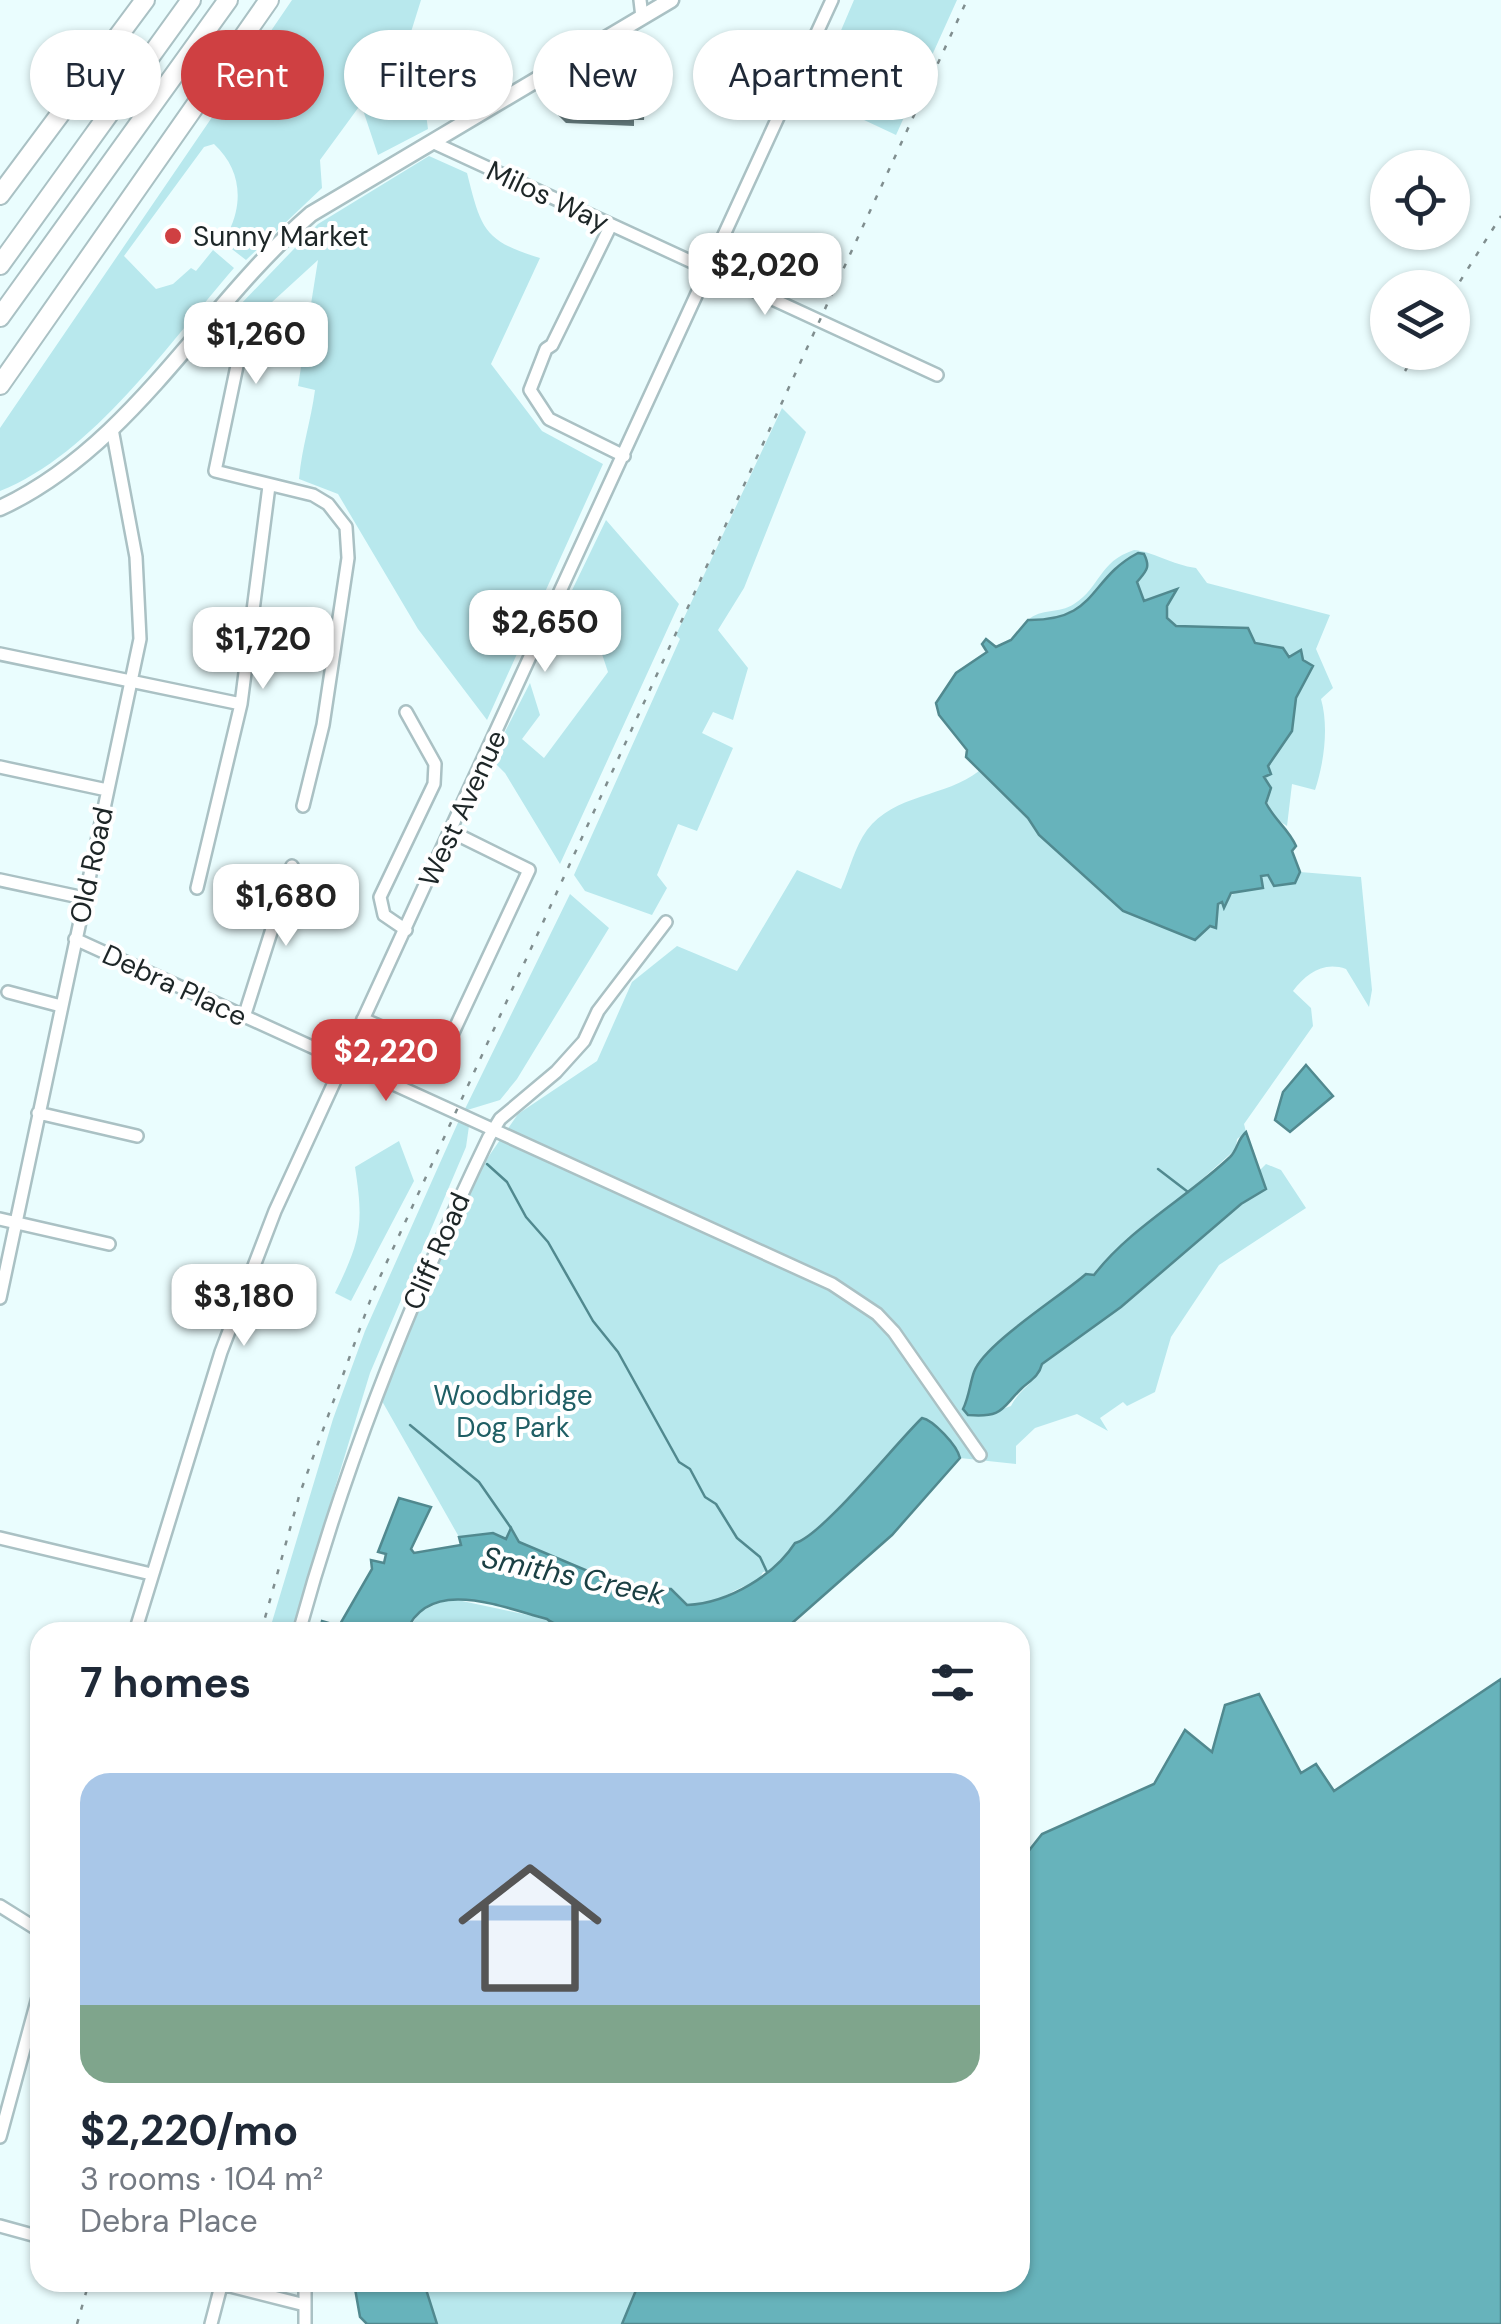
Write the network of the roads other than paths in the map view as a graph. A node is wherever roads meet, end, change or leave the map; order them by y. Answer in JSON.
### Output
{"nodes":[{"id":1,"x":145,"y":0,"type":"edge"},
{"id":2,"x":190,"y":0,"type":"edge"},
{"id":3,"x":228,"y":0,"type":"edge"},
{"id":4,"x":269,"y":0,"type":"edge"},
{"id":5,"x":640,"y":0,"type":"edge"},
{"id":6,"x":671,"y":0,"type":"edge"},
{"id":7,"x":832,"y":0,"type":"edge"},
{"id":8,"x":642,"y":18,"type":"junction"},
{"id":9,"x":432,"y":142,"type":"junction"},
{"id":10,"x":102,"y":175,"type":"junction"},
{"id":11,"x":0,"y":195,"type":"edge"},
{"id":12,"x":611,"y":225,"type":"junction"},
{"id":13,"x":0,"y":266,"type":"edge"},
{"id":14,"x":710,"y":270,"type":"junction"},
{"id":15,"x":214,"y":314,"type":"junction"},
{"id":16,"x":0,"y":317,"type":"edge"},
{"id":17,"x":0,"y":332,"type":"edge"},
{"id":18,"x":937,"y":375,"type":"dead end"},
{"id":19,"x":0,"y":385,"type":"edge"},
{"id":20,"x":112,"y":429,"type":"junction"},
{"id":21,"x":624,"y":456,"type":"junction"},
{"id":22,"x":269,"y":486,"type":"junction"},
{"id":23,"x":0,"y":508,"type":"edge"},
{"id":24,"x":0,"y":654,"type":"edge"},
{"id":25,"x":130,"y":681,"type":"junction"},
{"id":26,"x":241,"y":704,"type":"junction"},
{"id":27,"x":406,"y":712,"type":"dead end"},
{"id":28,"x":0,"y":768,"type":"edge"},
{"id":29,"x":107,"y":790,"type":"junction"},
{"id":30,"x":303,"y":806,"type":"dead end"},
{"id":31,"x":450,"y":832,"type":"junction"},
{"id":32,"x":292,"y":866,"type":"dead end"},
{"id":33,"x":0,"y":880,"type":"edge"},
{"id":34,"x":198,"y":888,"type":"dead end"},
{"id":35,"x":84,"y":898,"type":"junction"},
{"id":36,"x":666,"y":922,"type":"dead end"},
{"id":37,"x":406,"y":930,"type":"junction"},
{"id":38,"x":75,"y":939,"type":"junction"},
{"id":39,"x":8,"y":992,"type":"dead end"},
{"id":40,"x":61,"y":1006,"type":"junction"},
{"id":41,"x":244,"y":1017,"type":"junction"},
{"id":42,"x":363,"y":1019,"type":"junction"},
{"id":43,"x":344,"y":1063,"type":"junction"},
{"id":44,"x":38,"y":1113,"type":"junction"},
{"id":45,"x":494,"y":1129,"type":"junction"},
{"id":46,"x":137,"y":1136,"type":"dead end"},
{"id":47,"x":0,"y":1219,"type":"edge"},
{"id":48,"x":17,"y":1223,"type":"junction"},
{"id":49,"x":109,"y":1244,"type":"dead end"},
{"id":50,"x":0,"y":1298,"type":"edge"},
{"id":51,"x":980,"y":1455,"type":"dead end"},
{"id":52,"x":0,"y":1538,"type":"edge"},
{"id":53,"x":151,"y":1574,"type":"junction"},
{"id":54,"x":138,"y":1622,"type":"edge"},
{"id":55,"x":302,"y":1622,"type":"edge"},
{"id":56,"x":0,"y":1906,"type":"edge"},
{"id":57,"x":30,"y":1925,"type":"edge"},
{"id":58,"x":30,"y":2027,"type":"edge"},
{"id":59,"x":0,"y":2137,"type":"edge"},
{"id":60,"x":0,"y":2226,"type":"edge"},
{"id":61,"x":30,"y":2234,"type":"edge"},
{"id":62,"x":217,"y":2292,"type":"edge"},
{"id":63,"x":254,"y":2292,"type":"edge"},
{"id":64,"x":305,"y":2292,"type":"edge"},
{"id":65,"x":305,"y":2305,"type":"junction"},
{"id":66,"x":211,"y":2324,"type":"edge"},
{"id":67,"x":305,"y":2324,"type":"edge"}],
"edges":[{"from":1,"to":11,"type":"highway"},
{"from":2,"to":13,"type":"highway"},
{"from":3,"to":10,"type":"highway"},
{"from":4,"to":19,"type":"highway"},
{"from":5,"to":8,"type":"street"},
{"from":6,"to":8,"type":"main road"},
{"from":7,"to":14,"type":"street","name":"West Avenue"},
{"from":8,"to":9,"type":"main road"},
{"from":9,"to":12,"type":"street","name":"Milos Way"},
{"from":9,"to":15,"type":"main road"},
{"from":10,"to":16,"type":"highway"},
{"from":10,"to":17,"type":"highway"},
{"from":12,"to":14,"type":"street","name":"Milos Way"},
{"from":12,"to":21,"type":"street"},
{"from":14,"to":18,"type":"street","name":"Milos Way"},
{"from":14,"to":21,"type":"street","name":"West Avenue"},
{"from":15,"to":20,"type":"main road"},
{"from":15,"to":22,"type":"street"},
{"from":20,"to":23,"type":"main road"},
{"from":20,"to":25,"type":"street","name":"Old Road"},
{"from":21,"to":31,"type":"street","name":"West Avenue"},
{"from":22,"to":26,"type":"street"},
{"from":22,"to":30,"type":"street"},
{"from":24,"to":25,"type":"street"},
{"from":25,"to":26,"type":"street"},
{"from":25,"to":29,"type":"street","name":"Old Road"},
{"from":26,"to":34,"type":"street"},
{"from":27,"to":37,"type":"street"},
{"from":28,"to":29,"type":"street"},
{"from":29,"to":35,"type":"street","name":"Old Road"},
{"from":31,"to":37,"type":"street","name":"West Avenue"},
{"from":31,"to":42,"type":"street"},
{"from":32,"to":41,"type":"street"},
{"from":33,"to":35,"type":"street"},
{"from":35,"to":38,"type":"street","name":"Old Road"},
{"from":36,"to":45,"type":"street","name":"Cliff Road"},
{"from":37,"to":42,"type":"street","name":"West Avenue"},
{"from":38,"to":40,"type":"street","name":"Old Road"},
{"from":38,"to":41,"type":"street","name":"Debra Place"},
{"from":39,"to":40,"type":"street"},
{"from":40,"to":44,"type":"street","name":"Old Road"},
{"from":41,"to":43,"type":"street","name":"Debra Place"},
{"from":42,"to":43,"type":"street","name":"West Avenue"},
{"from":43,"to":45,"type":"street","name":"Debra Place"},
{"from":43,"to":53,"type":"street","name":"West Avenue"},
{"from":44,"to":46,"type":"street"},
{"from":44,"to":48,"type":"street","name":"Old Road"},
{"from":45,"to":51,"type":"street","name":"Debra Place"},
{"from":45,"to":55,"type":"street","name":"Cliff Road"},
{"from":47,"to":48,"type":"street"},
{"from":48,"to":49,"type":"street"},
{"from":48,"to":50,"type":"street","name":"Old Road"},
{"from":52,"to":53,"type":"street"},
{"from":53,"to":54,"type":"street","name":"West Avenue"},
{"from":56,"to":57,"type":"street"},
{"from":58,"to":59,"type":"street"},
{"from":60,"to":61,"type":"street"},
{"from":62,"to":66,"type":"street"},
{"from":63,"to":65,"type":"street"},
{"from":64,"to":65,"type":"street"},
{"from":65,"to":67,"type":"street"}]}
